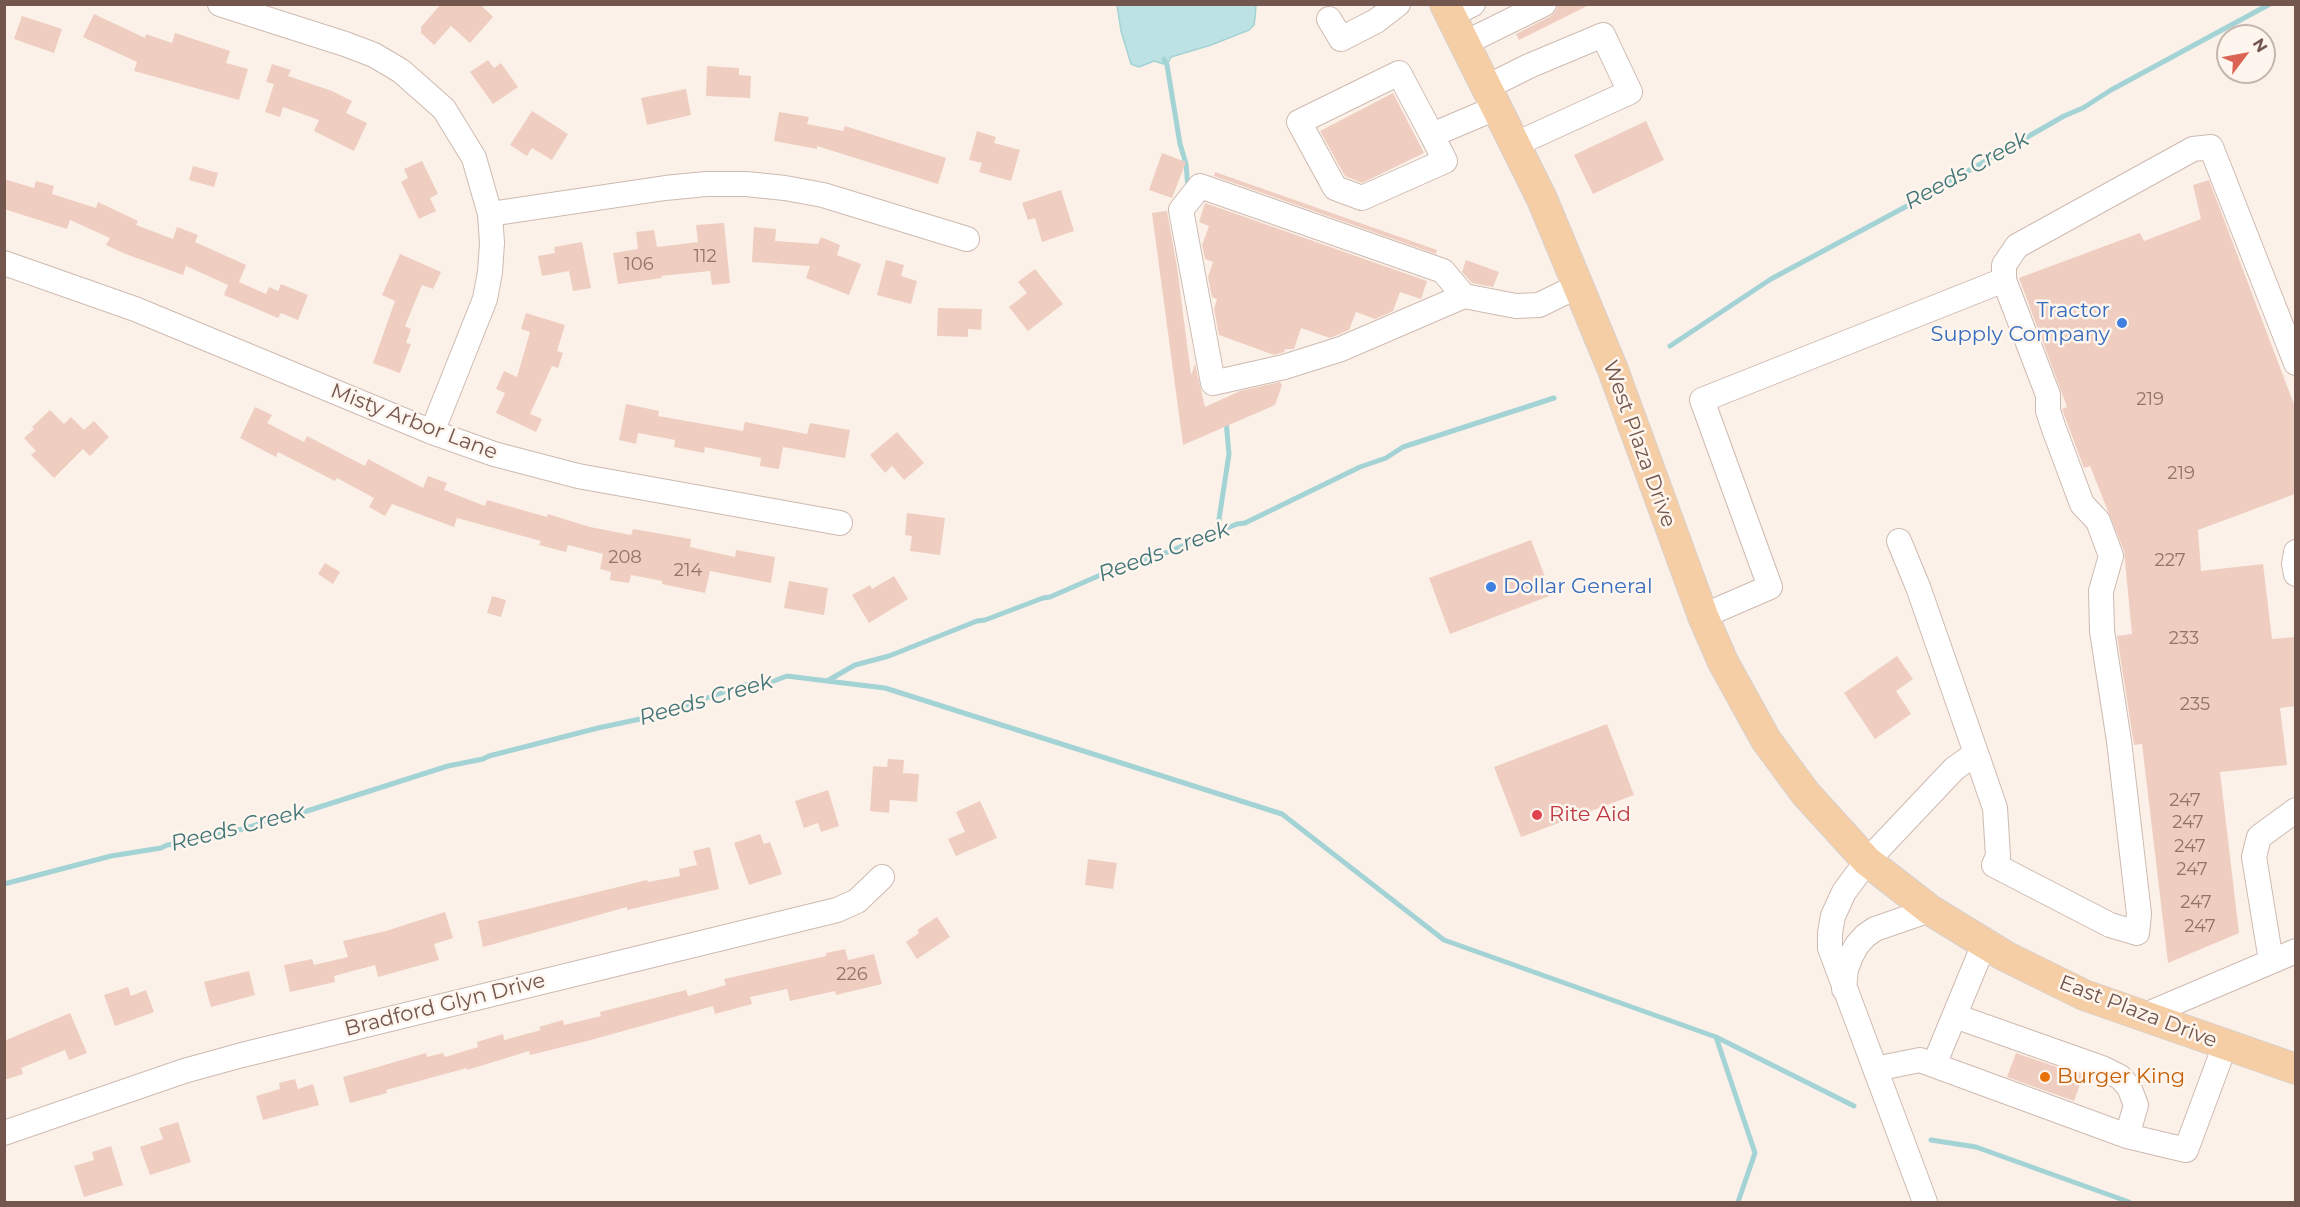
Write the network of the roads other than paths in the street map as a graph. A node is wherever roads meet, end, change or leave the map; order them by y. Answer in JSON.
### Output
{"nodes":[{"id":1,"x":220,"y":4,"type":"edge"},
{"id":2,"x":1398,"y":4,"type":"edge"},
{"id":3,"x":1544,"y":4,"type":"edge"},
{"id":4,"x":1456,"y":8,"type":"edge"},
{"id":5,"x":1329,"y":19,"type":"dead end"},
{"id":6,"x":1465,"y":43,"type":"junction"},
{"id":7,"x":1492,"y":97,"type":"junction"},
{"id":8,"x":1432,"y":135,"type":"junction"},
{"id":9,"x":1516,"y":144,"type":"junction"},
{"id":10,"x":490,"y":213,"type":"junction"},
{"id":11,"x":967,"y":239,"type":"dead end"},
{"id":12,"x":4,"y":264,"type":"edge"},
{"id":13,"x":2004,"y":280,"type":"junction"},
{"id":14,"x":1578,"y":286,"type":"junction"},
{"id":15,"x":1464,"y":296,"type":"junction"},
{"id":16,"x":2295,"y":363,"type":"edge"},
{"id":17,"x":432,"y":432,"type":"junction"},
{"id":18,"x":840,"y":523,"type":"dead end"},
{"id":19,"x":1899,"y":542,"type":"dead end"},
{"id":20,"x":2295,"y":552,"type":"edge"},
{"id":21,"x":2295,"y":574,"type":"edge"},
{"id":22,"x":1703,"y":616,"type":"junction"},
{"id":23,"x":1977,"y":753,"type":"junction"},
{"id":24,"x":2295,"y":810,"type":"edge"},
{"id":25,"x":1867,"y":861,"type":"junction"},
{"id":26,"x":882,"y":877,"type":"dead end"},
{"id":27,"x":1930,"y":910,"type":"junction"},
{"id":28,"x":1984,"y":944,"type":"junction"},
{"id":29,"x":2288,"y":957,"type":"edge"},
{"id":30,"x":1844,"y":989,"type":"junction"},
{"id":31,"x":1955,"y":1016,"type":"junction"},
{"id":32,"x":2143,"y":1016,"type":"junction"},
{"id":33,"x":2225,"y":1045,"type":"junction"},
{"id":34,"x":1934,"y":1065,"type":"junction"},
{"id":35,"x":1875,"y":1069,"type":"junction"},
{"id":36,"x":2295,"y":1069,"type":"edge"},
{"id":37,"x":4,"y":1133,"type":"edge"},
{"id":38,"x":2127,"y":1136,"type":"junction"},
{"id":39,"x":1925,"y":1203,"type":"edge"}],
"edges":[{"from":1,"to":10,"type":"street"},
{"from":2,"to":5,"type":"street"},
{"from":3,"to":6,"type":"street"},
{"from":4,"to":6,"type":"main road","name":"West Plaza Drive"},
{"from":6,"to":7,"type":"main road","name":"West Plaza Drive"},
{"from":7,"to":8,"type":"street"},
{"from":7,"to":9,"type":"main road","name":"West Plaza Drive"},
{"from":7,"to":9,"type":"street"},
{"from":8,"to":8,"type":"street"},
{"from":9,"to":14,"type":"main road","name":"West Plaza Drive"},
{"from":10,"to":11,"type":"street"},
{"from":10,"to":17,"type":"street"},
{"from":12,"to":17,"type":"street","name":"Misty Arbor Lane"},
{"from":13,"to":16,"type":"street"},
{"from":13,"to":22,"type":"street"},
{"from":13,"to":23,"type":"street"},
{"from":14,"to":15,"type":"street"},
{"from":14,"to":22,"type":"main road","name":"West Plaza Drive"},
{"from":15,"to":15,"type":"street"},
{"from":17,"to":18,"type":"street","name":"Misty Arbor Lane"},
{"from":19,"to":23,"type":"street"},
{"from":20,"to":21,"type":"street"},
{"from":22,"to":25,"type":"main road","name":"West Plaza Drive"},
{"from":23,"to":25,"type":"street"},
{"from":24,"to":29,"type":"street"},
{"from":25,"to":27,"type":"main road","name":"East Plaza Drive"},
{"from":25,"to":30,"type":"street"},
{"from":26,"to":37,"type":"street","name":"Bradford Glyn Drive"},
{"from":27,"to":28,"type":"main road","name":"East Plaza Drive"},
{"from":27,"to":30,"type":"street"},
{"from":28,"to":31,"type":"street"},
{"from":28,"to":32,"type":"main road","name":"East Plaza Drive"},
{"from":29,"to":32,"type":"street"},
{"from":30,"to":35,"type":"street"},
{"from":31,"to":34,"type":"street"},
{"from":31,"to":38,"type":"street"},
{"from":32,"to":33,"type":"main road","name":"East Plaza Drive"},
{"from":33,"to":36,"type":"main road","name":"East Plaza Drive"},
{"from":33,"to":38,"type":"street"},
{"from":34,"to":35,"type":"street"},
{"from":34,"to":38,"type":"street"},
{"from":35,"to":39,"type":"street"}]}
